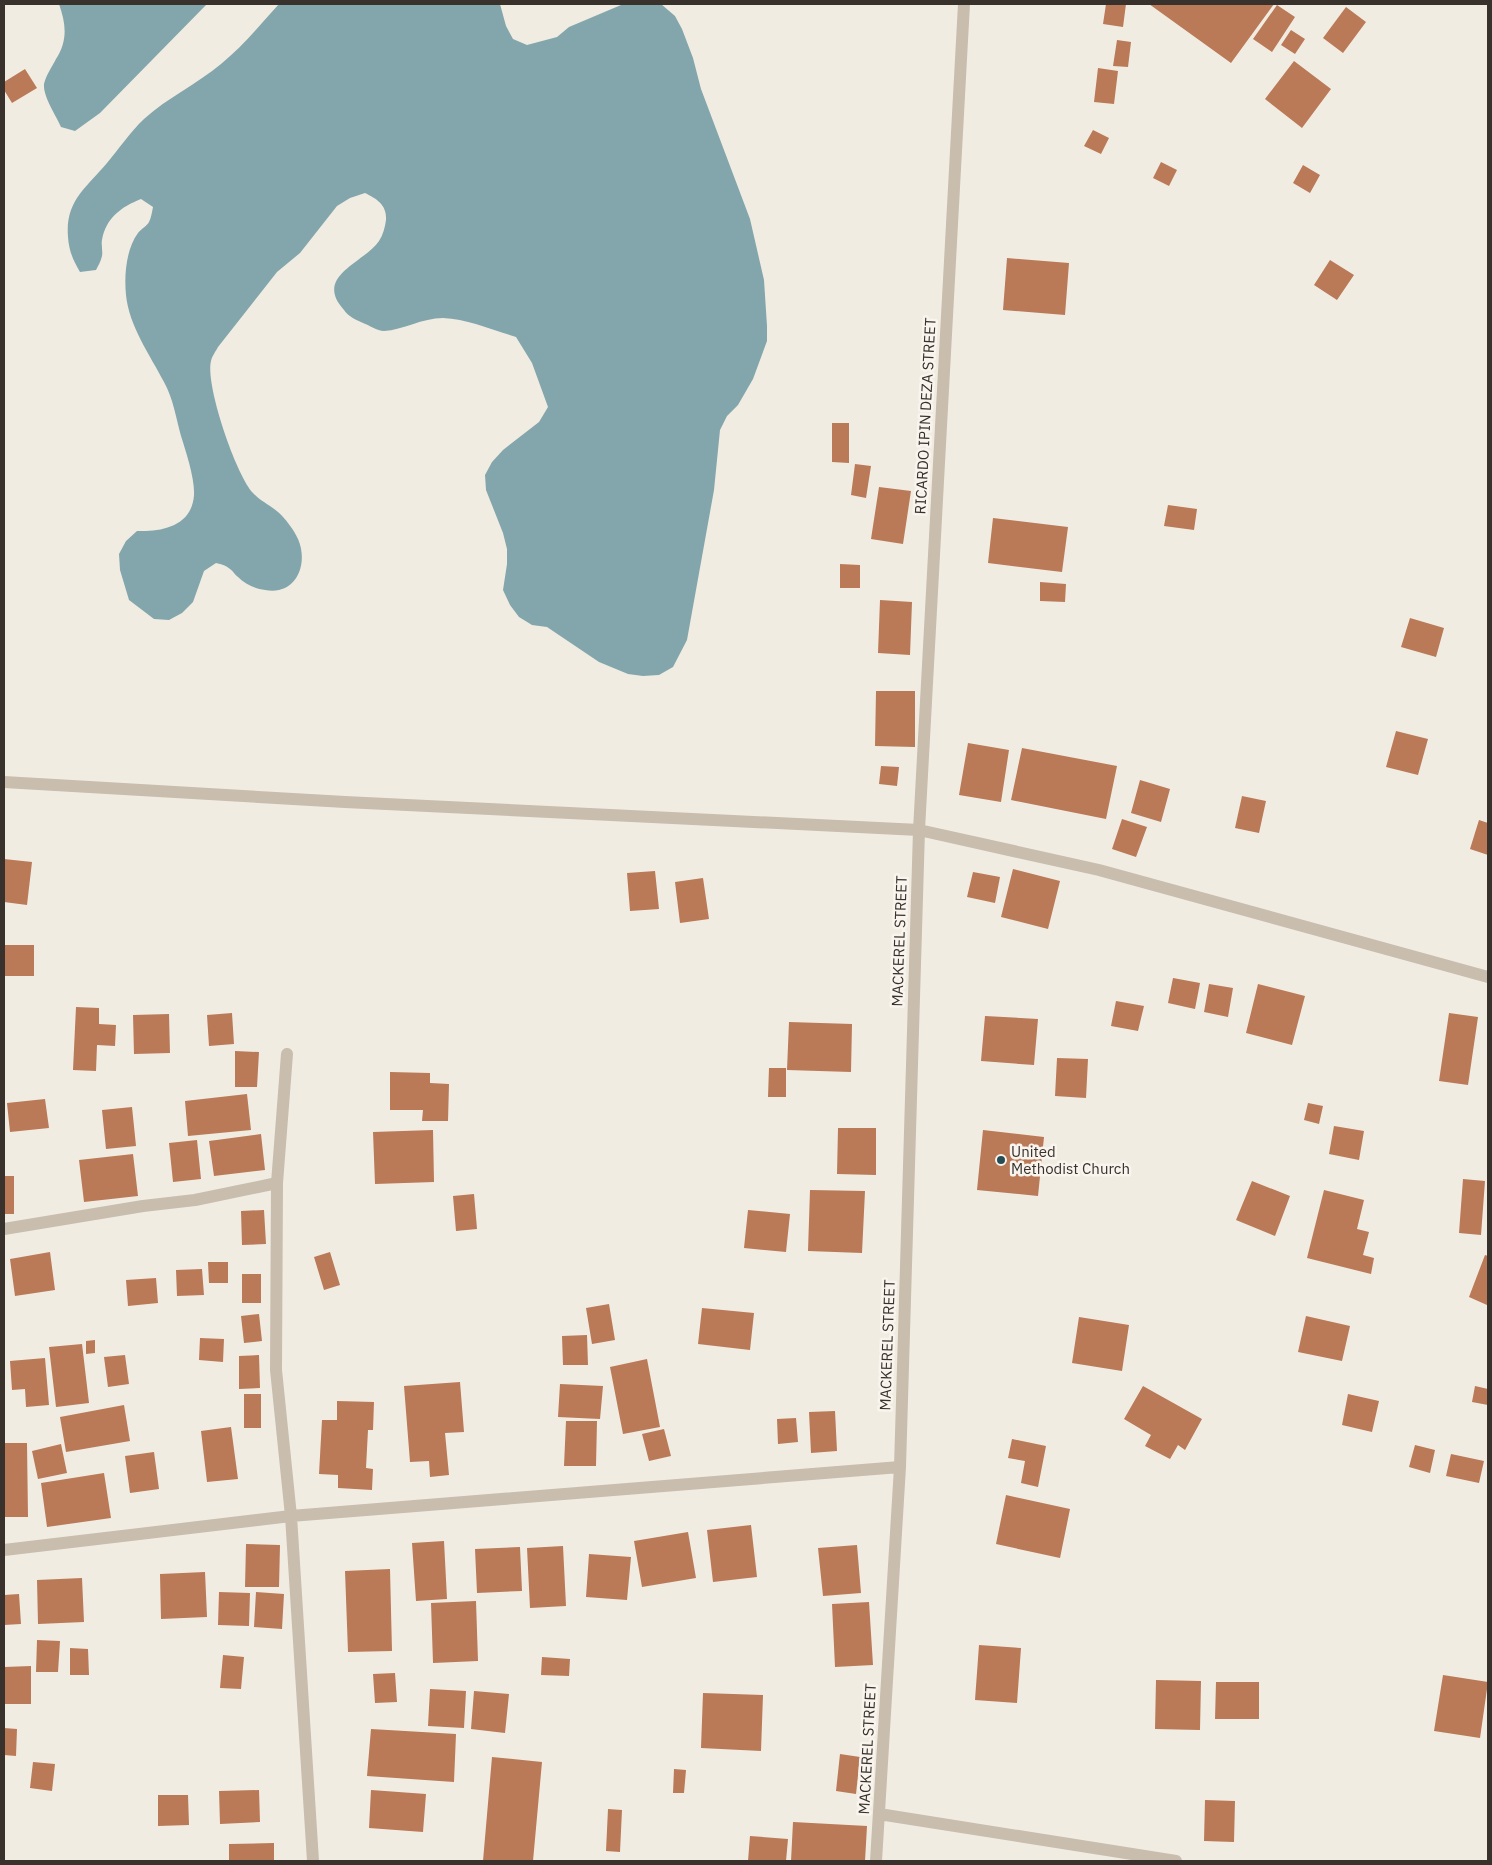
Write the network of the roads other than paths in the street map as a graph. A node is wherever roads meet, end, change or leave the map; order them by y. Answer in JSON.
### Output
{"nodes":[{"id":1,"x":964,"y":4,"type":"edge"},
{"id":2,"x":4,"y":782,"type":"edge"},
{"id":3,"x":919,"y":830,"type":"junction"},
{"id":4,"x":1488,"y":977,"type":"edge"},
{"id":5,"x":286,"y":1054,"type":"dead end"},
{"id":6,"x":277,"y":1183,"type":"junction"},
{"id":7,"x":4,"y":1229,"type":"edge"},
{"id":8,"x":900,"y":1467,"type":"junction"},
{"id":9,"x":291,"y":1516,"type":"junction"},
{"id":10,"x":4,"y":1550,"type":"edge"},
{"id":11,"x":879,"y":1814,"type":"junction"},
{"id":12,"x":313,"y":1861,"type":"edge"},
{"id":13,"x":876,"y":1861,"type":"edge"},
{"id":14,"x":1176,"y":1861,"type":"edge"}],
"edges":[{"from":1,"to":3,"type":"street","name":"RICARDO IPIN DEZA STREET"},
{"from":2,"to":3,"type":"street"},
{"from":3,"to":4,"type":"street"},
{"from":3,"to":8,"type":"street","name":"MACKEREL STREET"},
{"from":5,"to":6,"type":"street"},
{"from":6,"to":7,"type":"street"},
{"from":6,"to":9,"type":"street"},
{"from":8,"to":9,"type":"street"},
{"from":8,"to":11,"type":"street","name":"MACKEREL STREET"},
{"from":9,"to":10,"type":"street"},
{"from":9,"to":12,"type":"street"},
{"from":11,"to":13,"type":"street","name":"MACKEREL STREET"},
{"from":11,"to":14,"type":"street"}]}
